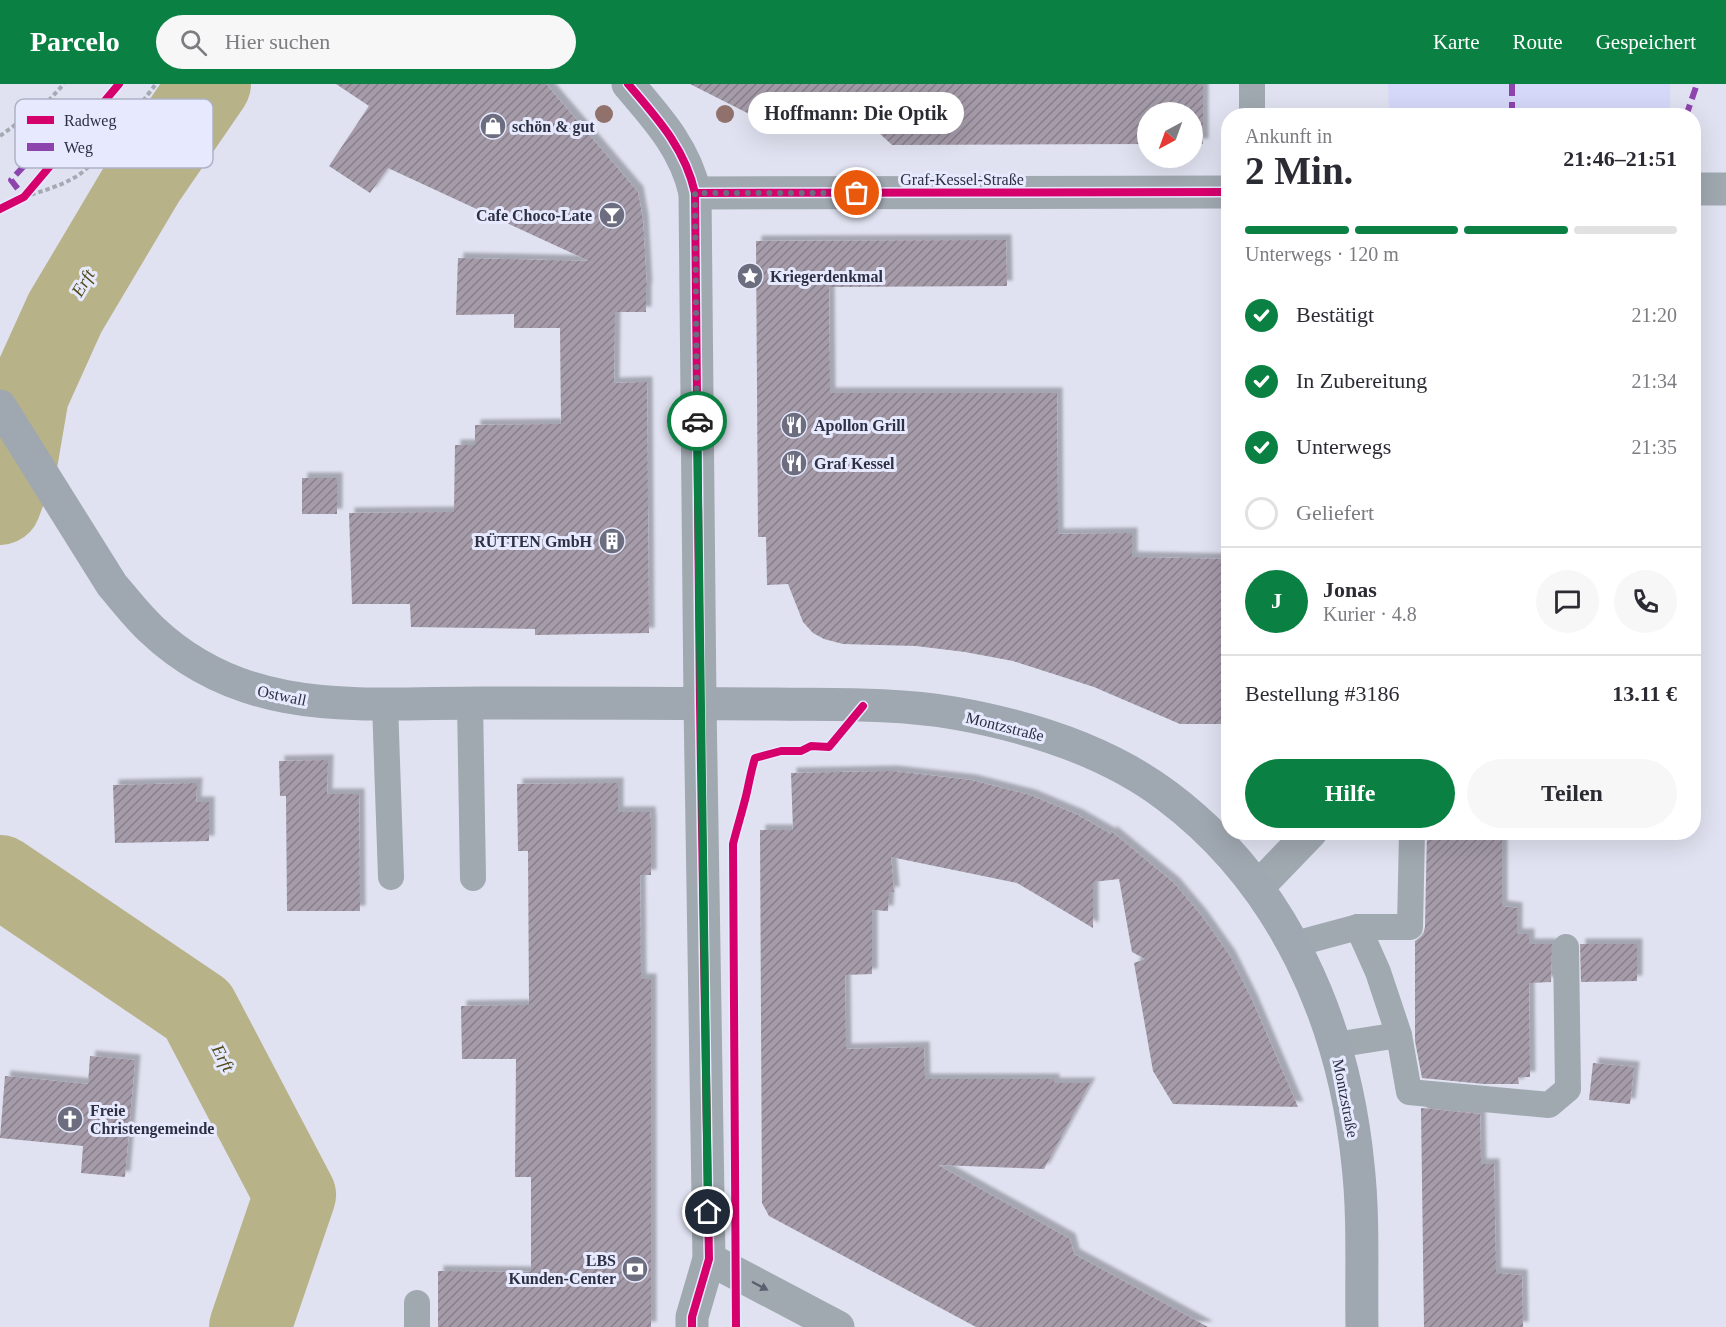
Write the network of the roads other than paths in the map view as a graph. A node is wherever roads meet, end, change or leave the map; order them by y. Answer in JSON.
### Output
{"nodes":[{"id":1,"x":628,"y":84,"type":"edge"},
{"id":2,"x":1252,"y":84,"type":"edge"},
{"id":3,"x":1252,"y":108,"type":"edge"},
{"id":4,"x":1701,"y":189,"type":"edge"},
{"id":5,"x":1726,"y":189,"type":"edge"},
{"id":6,"x":1221,"y":192,"type":"edge"},
{"id":7,"x":695,"y":193,"type":"junction"},
{"id":8,"x":0,"y":406,"type":"edge"},
{"id":9,"x":470,"y":703,"type":"junction"},
{"id":10,"x":700,"y":703,"type":"junction"},
{"id":11,"x":385,"y":704,"type":"junction"},
{"id":12,"x":1303,"y":840,"type":"edge"},
{"id":13,"x":1412,"y":840,"type":"edge"},
{"id":14,"x":391,"y":877,"type":"dead end"},
{"id":15,"x":473,"y":878,"type":"dead end"},
{"id":16,"x":1258,"y":887,"type":"junction"},
{"id":17,"x":1358,"y":927,"type":"junction"},
{"id":18,"x":1295,"y":944,"type":"junction"},
{"id":19,"x":1566,"y":946,"type":"dead end"},
{"id":20,"x":1398,"y":1035,"type":"junction"},
{"id":21,"x":1335,"y":1045,"type":"junction"},
{"id":22,"x":709,"y":1258,"type":"junction"},
{"id":23,"x":692,"y":1327,"type":"edge"},
{"id":24,"x":838,"y":1327,"type":"edge"},
{"id":25,"x":1362,"y":1327,"type":"edge"}],
"edges":[{"from":1,"to":7,"type":"street"},
{"from":2,"to":3,"type":"lane"},
{"from":4,"to":5,"type":"street"},
{"from":6,"to":7,"type":"street","name":"Graf-Kessel-Straße"},
{"from":7,"to":10,"type":"street"},
{"from":8,"to":11,"type":"main road","name":"Ostwall"},
{"from":9,"to":10,"type":"main road","name":"Ostwall"},
{"from":9,"to":11,"type":"main road","name":"Ostwall"},
{"from":9,"to":15,"type":"lane"},
{"from":10,"to":16,"type":"main road","name":"Montzstraße"},
{"from":10,"to":22,"type":"street"},
{"from":11,"to":14,"type":"lane"},
{"from":12,"to":16,"type":"street"},
{"from":13,"to":17,"type":"lane"},
{"from":16,"to":18,"type":"main road","name":"Montzstraße"},
{"from":17,"to":18,"type":"lane"},
{"from":17,"to":20,"type":"lane"},
{"from":18,"to":21,"type":"main road","name":"Montzstraße"},
{"from":19,"to":20,"type":"lane"},
{"from":20,"to":21,"type":"lane"},
{"from":21,"to":25,"type":"main road","name":"Montzstraße"},
{"from":22,"to":23,"type":"street"},
{"from":22,"to":24,"type":"street","one_way":true}]}
